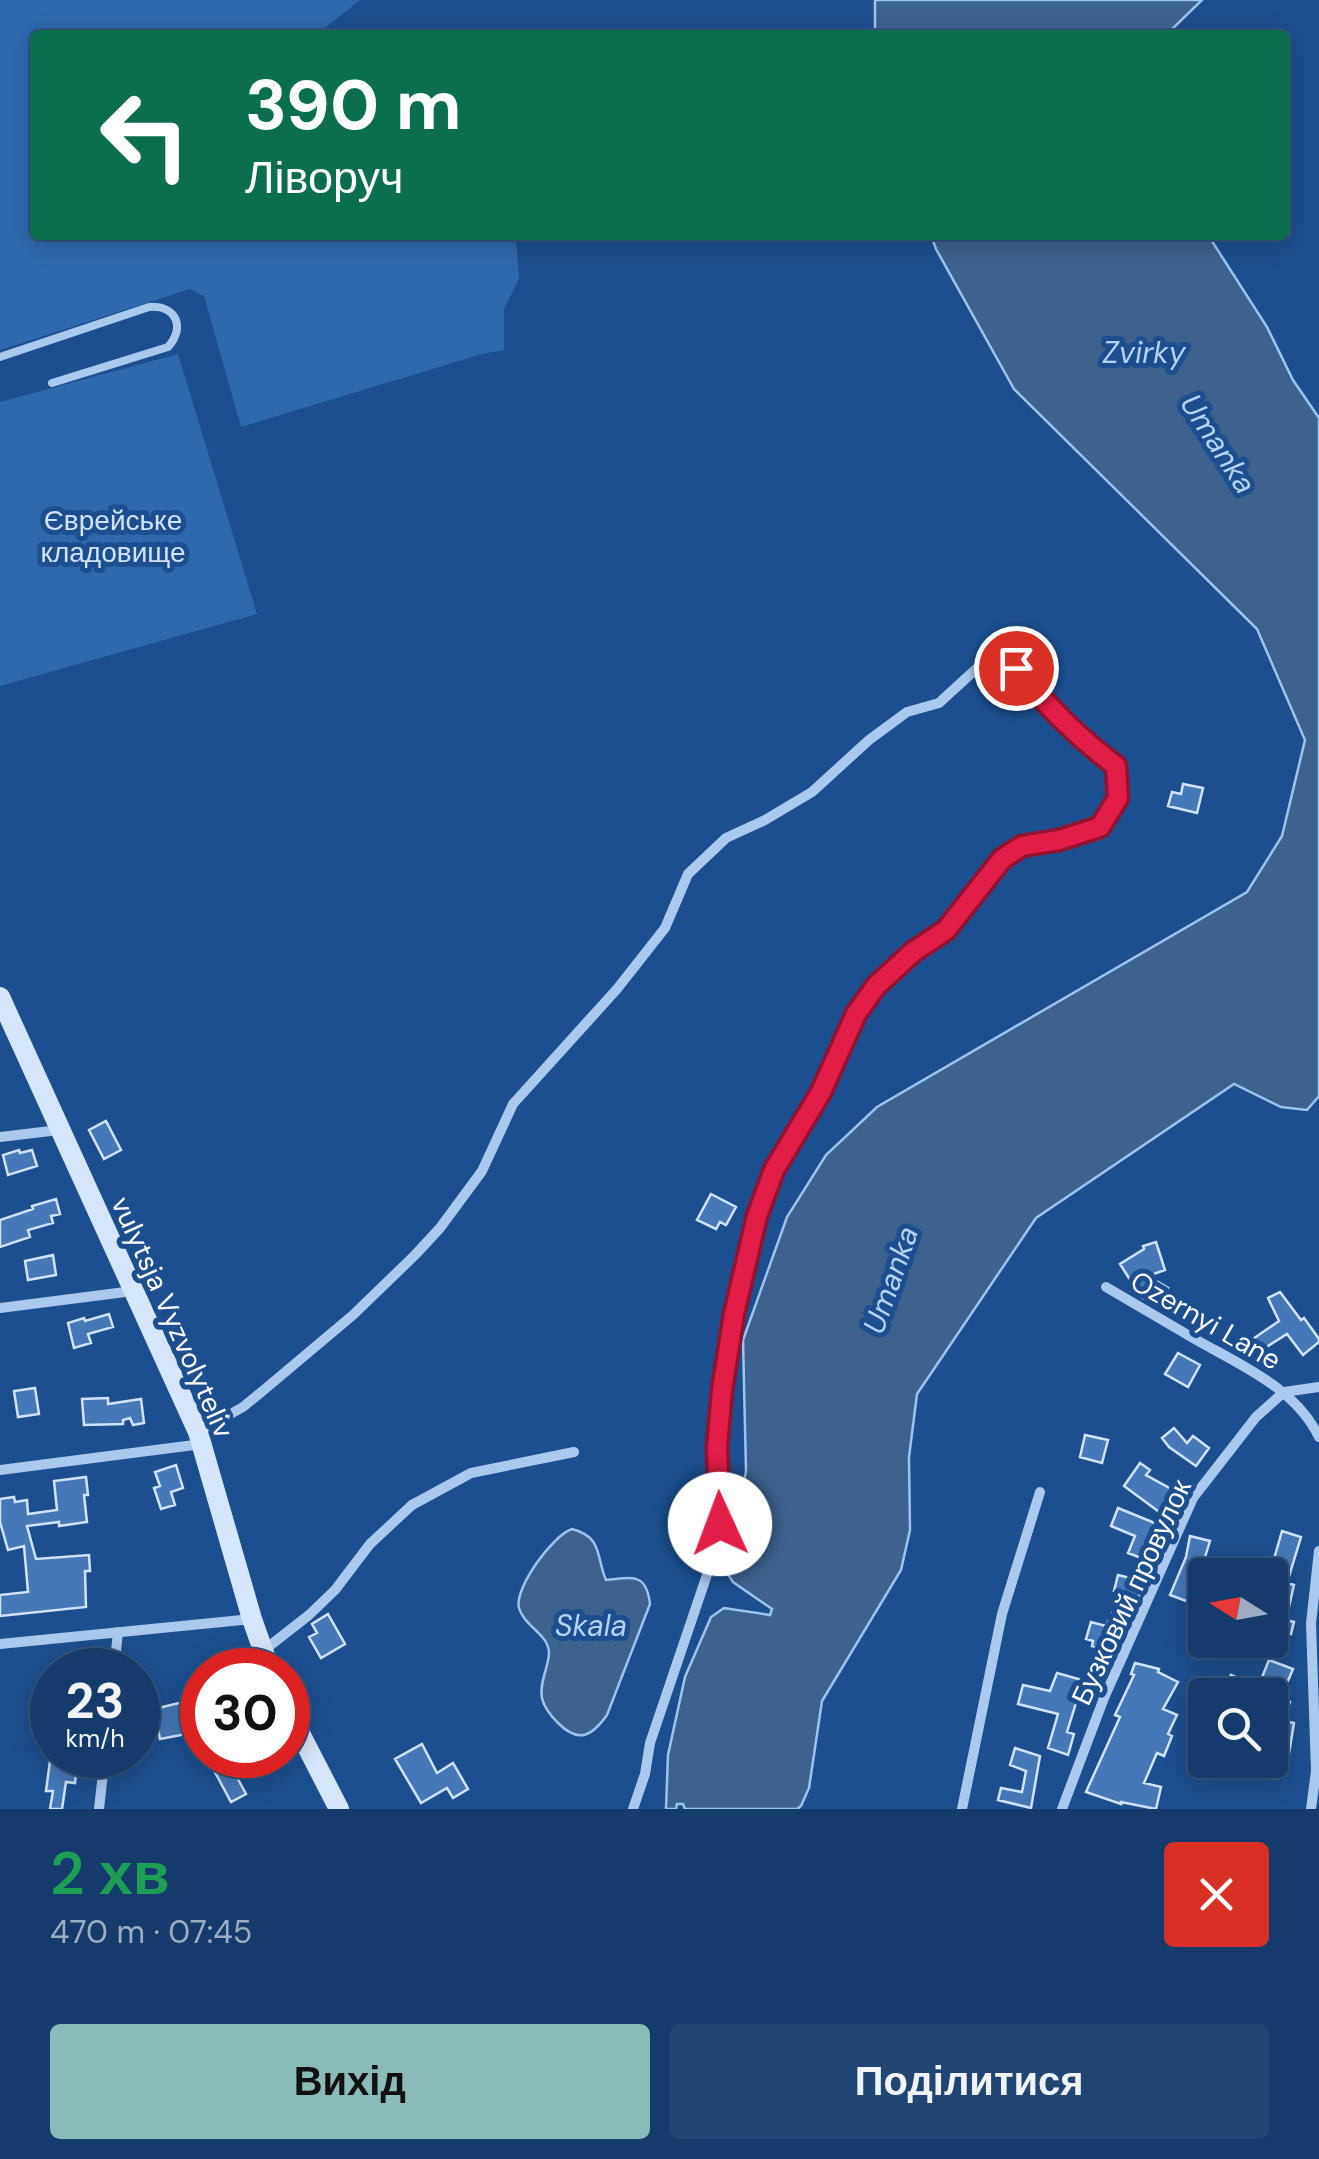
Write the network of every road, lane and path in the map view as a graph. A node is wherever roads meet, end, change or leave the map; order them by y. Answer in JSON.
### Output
{"nodes":[{"id":1,"x":0,"y":357,"type":"edge"},
{"id":2,"x":52,"y":383,"type":"dead end"},
{"id":3,"x":0,"y":996,"type":"edge"},
{"id":4,"x":60,"y":1130,"type":"junction"},
{"id":5,"x":0,"y":1137,"type":"edge"},
{"id":6,"x":1106,"y":1287,"type":"dead end"},
{"id":7,"x":133,"y":1291,"type":"junction"},
{"id":8,"x":0,"y":1308,"type":"edge"},
{"id":9,"x":1319,"y":1387,"type":"edge"},
{"id":10,"x":1284,"y":1392,"type":"junction"},
{"id":11,"x":1319,"y":1437,"type":"edge"},
{"id":12,"x":200,"y":1438,"type":"junction"},
{"id":13,"x":574,"y":1452,"type":"dead end"},
{"id":14,"x":0,"y":1470,"type":"edge"},
{"id":15,"x":1040,"y":1492,"type":"dead end"},
{"id":16,"x":1319,"y":1551,"type":"edge"},
{"id":17,"x":252,"y":1618,"type":"junction"},
{"id":18,"x":118,"y":1632,"type":"junction"},
{"id":19,"x":0,"y":1644,"type":"edge"},
{"id":20,"x":116,"y":1648,"type":"edge"},
{"id":21,"x":262,"y":1648,"type":"edge"},
{"id":22,"x":278,"y":1648,"type":"edge"},
{"id":23,"x":310,"y":1753,"type":"edge"},
{"id":24,"x":102,"y":1778,"type":"edge"},
{"id":25,"x":99,"y":1809,"type":"edge"},
{"id":26,"x":339,"y":1809,"type":"edge"},
{"id":27,"x":633,"y":1809,"type":"edge"},
{"id":28,"x":962,"y":1809,"type":"edge"},
{"id":29,"x":1062,"y":1809,"type":"edge"},
{"id":30,"x":1311,"y":1809,"type":"edge"}],
"edges":[{"from":1,"to":2,"type":"lane"},
{"from":3,"to":4,"type":"main road","name":"vulytsja Vyzvolyteliv"},
{"from":4,"to":5,"type":"street"},
{"from":4,"to":7,"type":"main road","name":"vulytsja Vyzvolyteliv"},
{"from":6,"to":10,"type":"street","name":"Ozernyi Lane"},
{"from":7,"to":8,"type":"street"},
{"from":7,"to":12,"type":"main road","name":"vulytsja Vyzvolyteliv"},
{"from":9,"to":10,"type":"street"},
{"from":10,"to":11,"type":"street","name":"Ozernyi Lane"},
{"from":10,"to":29,"type":"street","name":"Бузковий провулок"},
{"from":12,"to":14,"type":"street"},
{"from":12,"to":17,"type":"main road","name":"vulytsja Vyzvolyteliv"},
{"from":12,"to":27,"type":"street"},
{"from":13,"to":22,"type":"street"},
{"from":15,"to":28,"type":"street"},
{"from":16,"to":30,"type":"street"},
{"from":17,"to":18,"type":"street"},
{"from":17,"to":21,"type":"main road","name":"vulytsja Vyzvolyteliv"},
{"from":18,"to":19,"type":"street"},
{"from":18,"to":20,"type":"street"},
{"from":23,"to":26,"type":"main road"},
{"from":24,"to":25,"type":"street"}]}
